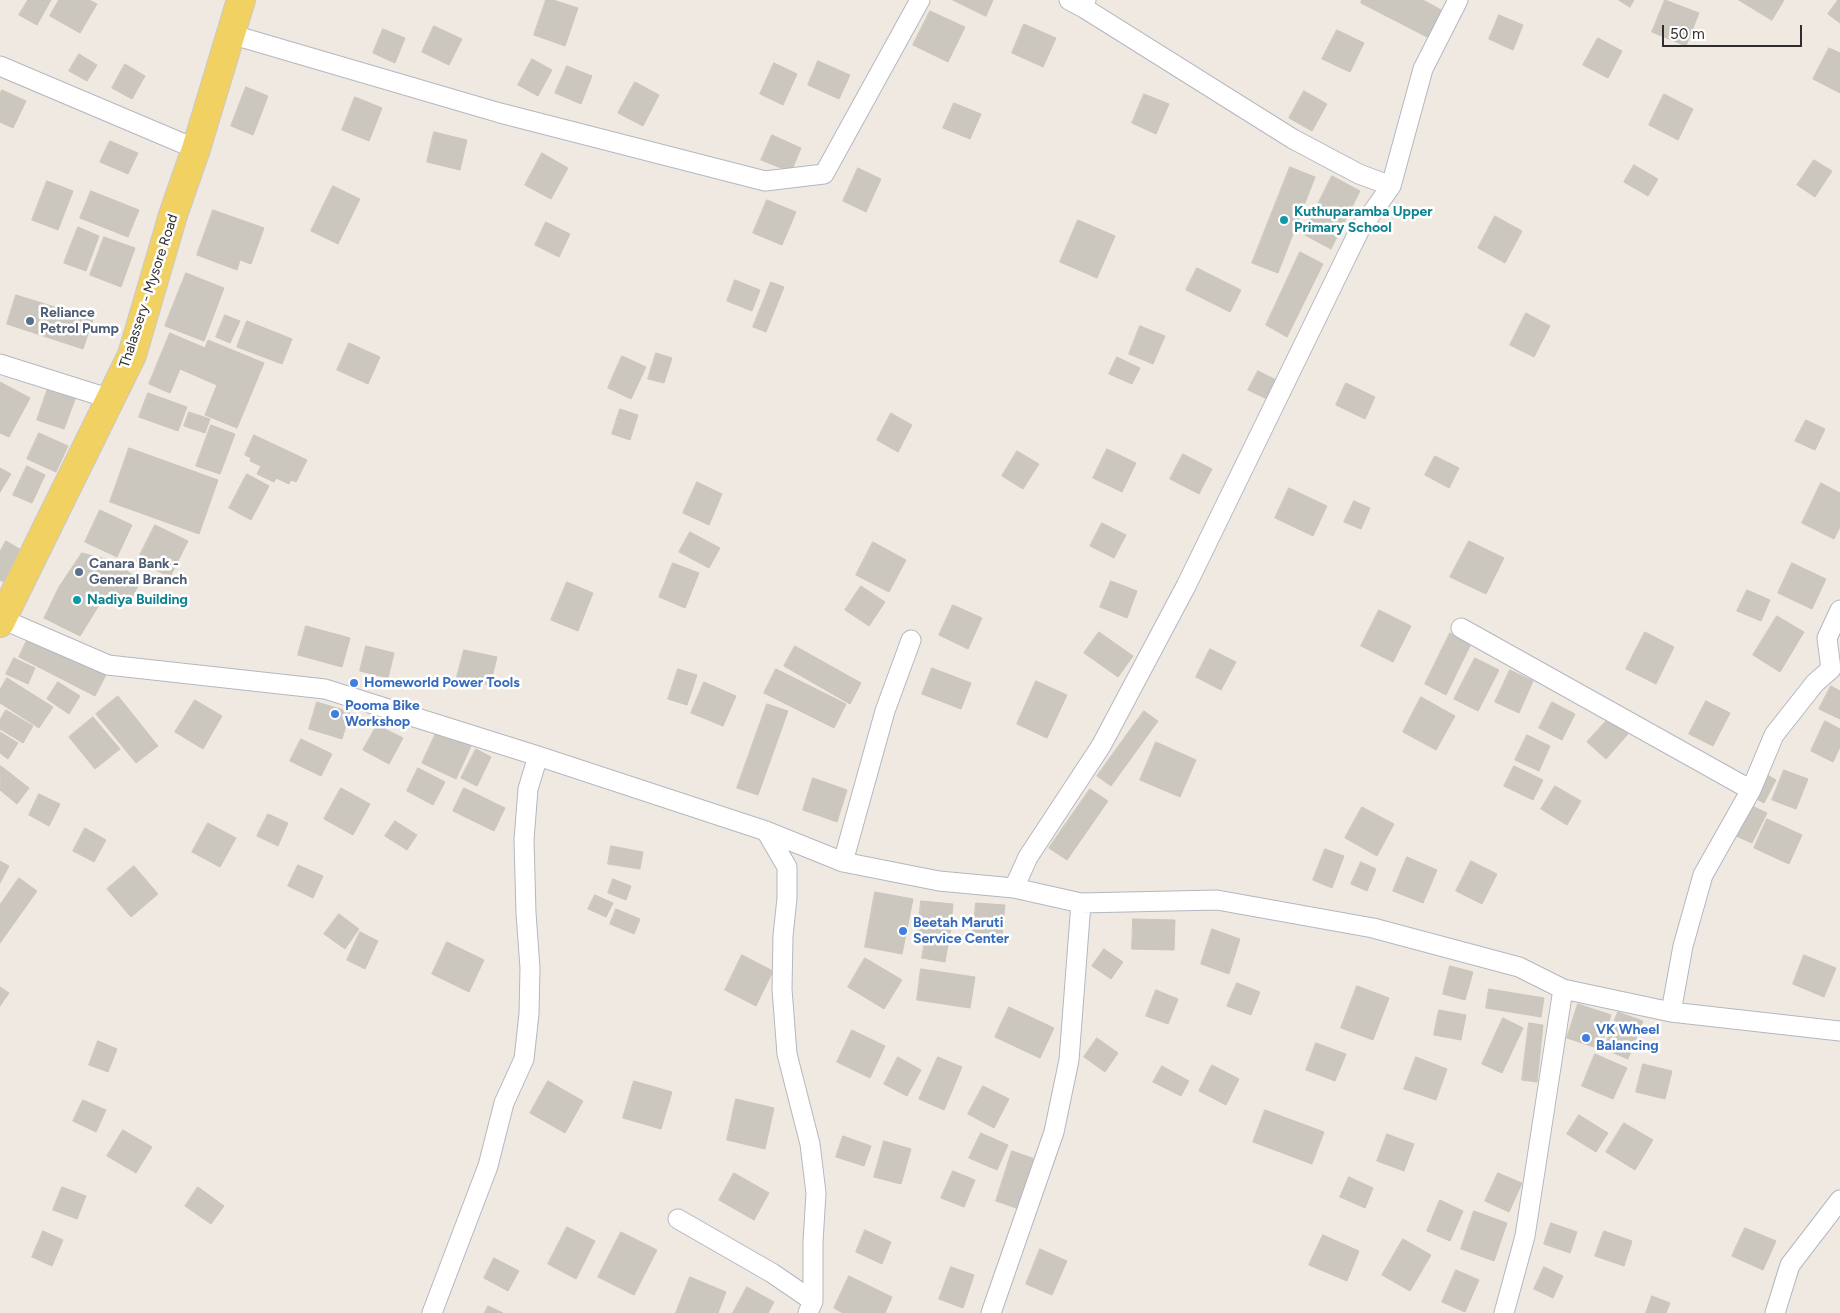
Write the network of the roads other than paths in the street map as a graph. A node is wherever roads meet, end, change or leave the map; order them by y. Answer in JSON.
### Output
{"nodes":[{"id":1,"x":241,"y":0,"type":"edge"},
{"id":2,"x":920,"y":0,"type":"edge"},
{"id":3,"x":1458,"y":0,"type":"edge"},
{"id":4,"x":1080,"y":3,"type":"edge"},
{"id":5,"x":230,"y":34,"type":"junction"},
{"id":6,"x":0,"y":66,"type":"edge"},
{"id":7,"x":196,"y":149,"type":"junction"},
{"id":8,"x":1391,"y":186,"type":"junction"},
{"id":9,"x":0,"y":364,"type":"edge"},
{"id":10,"x":111,"y":399,"type":"junction"},
{"id":11,"x":1840,"y":610,"type":"edge"},
{"id":12,"x":1,"y":621,"type":"edge"},
{"id":13,"x":1461,"y":628,"type":"dead end"},
{"id":14,"x":912,"y":640,"type":"dead end"},
{"id":15,"x":1836,"y":671,"type":"edge"},
{"id":16,"x":538,"y":756,"type":"junction"},
{"id":17,"x":1751,"y":790,"type":"junction"},
{"id":18,"x":766,"y":831,"type":"junction"},
{"id":19,"x":843,"y":862,"type":"junction"},
{"id":20,"x":1014,"y":888,"type":"junction"},
{"id":21,"x":1081,"y":903,"type":"junction"},
{"id":22,"x":1563,"y":990,"type":"junction"},
{"id":23,"x":1671,"y":1012,"type":"junction"},
{"id":24,"x":1840,"y":1031,"type":"edge"},
{"id":25,"x":1840,"y":1200,"type":"edge"},
{"id":26,"x":678,"y":1219,"type":"dead end"},
{"id":27,"x":810,"y":1307,"type":"edge"},
{"id":28,"x":432,"y":1313,"type":"edge"},
{"id":29,"x":991,"y":1313,"type":"edge"},
{"id":30,"x":1504,"y":1313,"type":"edge"},
{"id":31,"x":1775,"y":1313,"type":"edge"}],
"edges":[{"from":1,"to":5,"type":"main road","name":"Thalassery - Mysore Road"},
{"from":2,"to":5,"type":"street"},
{"from":3,"to":8,"type":"street"},
{"from":4,"to":8,"type":"street"},
{"from":5,"to":7,"type":"main road","name":"Thalassery - Mysore Road"},
{"from":6,"to":7,"type":"street"},
{"from":7,"to":10,"type":"main road","name":"Thalassery - Mysore Road"},
{"from":8,"to":20,"type":"street"},
{"from":9,"to":10,"type":"street"},
{"from":10,"to":12,"type":"main road","name":"Thalassery - Mysore Road"},
{"from":11,"to":15,"type":"street"},
{"from":12,"to":16,"type":"street"},
{"from":13,"to":17,"type":"street"},
{"from":14,"to":19,"type":"street"},
{"from":15,"to":17,"type":"street"},
{"from":16,"to":18,"type":"street"},
{"from":16,"to":28,"type":"street"},
{"from":17,"to":23,"type":"street"},
{"from":18,"to":19,"type":"street"},
{"from":18,"to":27,"type":"street"},
{"from":19,"to":20,"type":"street"},
{"from":20,"to":21,"type":"street"},
{"from":21,"to":22,"type":"street"},
{"from":21,"to":29,"type":"street"},
{"from":22,"to":23,"type":"street"},
{"from":22,"to":30,"type":"street"},
{"from":23,"to":24,"type":"street"},
{"from":25,"to":31,"type":"street"},
{"from":26,"to":27,"type":"street"}]}
